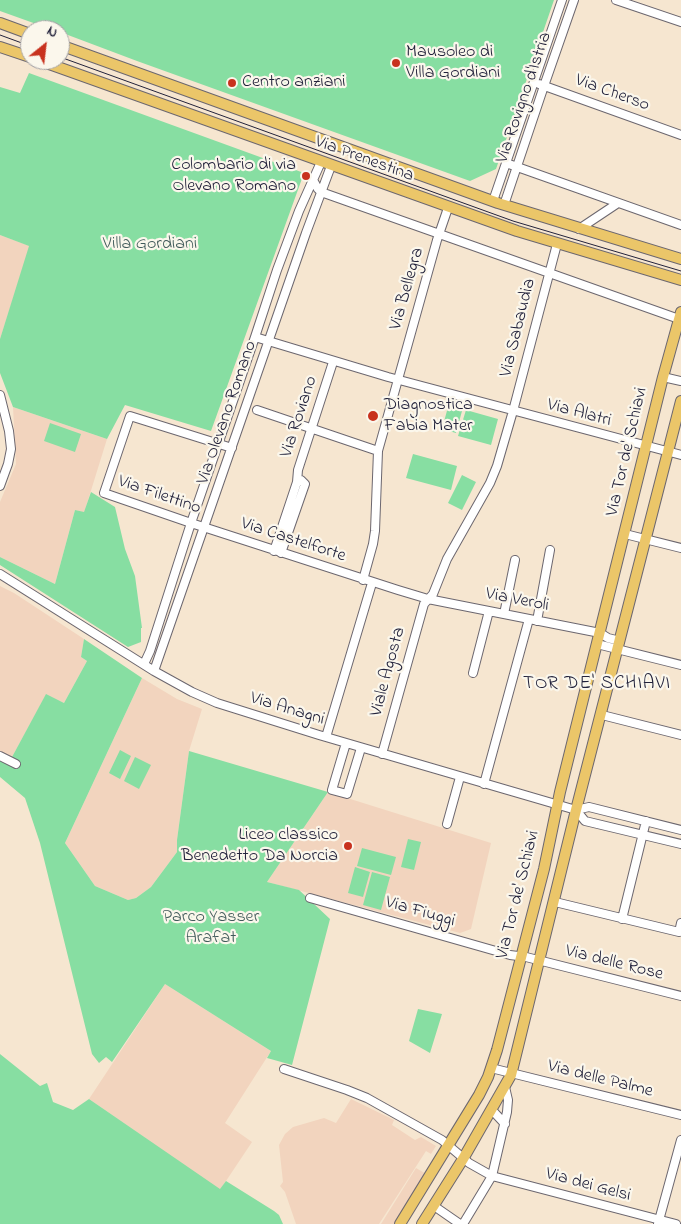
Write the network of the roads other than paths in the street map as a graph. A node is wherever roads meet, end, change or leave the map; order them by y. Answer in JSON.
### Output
{"nodes":[{"id":1,"x":562,"y":0,"type":"edge"},
{"id":2,"x":574,"y":0,"type":"edge"},
{"id":3,"x":616,"y":0,"type":"edge"},
{"id":4,"x":681,"y":22,"type":"edge"},
{"id":5,"x":0,"y":23,"type":"edge"},
{"id":6,"x":20,"y":30,"type":"edge"},
{"id":7,"x":0,"y":47,"type":"edge"},
{"id":8,"x":70,"y":49,"type":"edge"},
{"id":9,"x":20,"y":54,"type":"edge"},
{"id":10,"x":66,"y":70,"type":"edge"},
{"id":11,"x":533,"y":82,"type":"junction"},
{"id":12,"x":544,"y":86,"type":"junction"},
{"id":13,"x":681,"y":135,"type":"edge"},
{"id":14,"x":506,"y":163,"type":"junction"},
{"id":15,"x":326,"y":164,"type":"junction"},
{"id":16,"x":517,"y":166,"type":"junction"},
{"id":17,"x":313,"y":180,"type":"junction"},
{"id":18,"x":321,"y":192,"type":"junction"},
{"id":19,"x":493,"y":202,"type":"junction"},
{"id":20,"x":618,"y":203,"type":"junction"},
{"id":21,"x":504,"y":205,"type":"junction"},
{"id":22,"x":448,"y":208,"type":"junction"},
{"id":23,"x":299,"y":211,"type":"junction"},
{"id":24,"x":313,"y":214,"type":"junction"},
{"id":25,"x":681,"y":225,"type":"edge"},
{"id":26,"x":579,"y":229,"type":"junction"},
{"id":27,"x":439,"y":234,"type":"junction"},
{"id":28,"x":557,"y":244,"type":"junction"},
{"id":29,"x":681,"y":259,"type":"edge"},
{"id":30,"x":548,"y":273,"type":"junction"},
{"id":31,"x":681,"y":280,"type":"edge"},
{"id":32,"x":680,"y":316,"type":"edge"},
{"id":33,"x":255,"y":337,"type":"junction"},
{"id":34,"x":269,"y":342,"type":"junction"},
{"id":35,"x":333,"y":362,"type":"junction"},
{"id":36,"x":663,"y":376,"type":"junction"},
{"id":37,"x":398,"y":380,"type":"junction"},
{"id":38,"x":681,"y":381,"type":"edge"},
{"id":39,"x":0,"y":395,"type":"edge"},
{"id":40,"x":681,"y":400,"type":"edge"},
{"id":41,"x":257,"y":410,"type":"dead end"},
{"id":42,"x":513,"y":412,"type":"junction"},
{"id":43,"x":311,"y":428,"type":"junction"},
{"id":44,"x":219,"y":443,"type":"junction"},
{"id":45,"x":646,"y":447,"type":"junction"},
{"id":46,"x":232,"y":448,"type":"junction"},
{"id":47,"x":378,"y":451,"type":"junction"},
{"id":48,"x":668,"y":452,"type":"junction"},
{"id":49,"x":681,"y":455,"type":"edge"},
{"id":50,"x":0,"y":486,"type":"edge"},
{"id":51,"x":191,"y":524,"type":"junction"},
{"id":52,"x":204,"y":528,"type":"junction"},
{"id":53,"x":625,"y":534,"type":"junction"},
{"id":54,"x":645,"y":539,"type":"junction"},
{"id":55,"x":681,"y":548,"type":"edge"},
{"id":56,"x":550,"y":550,"type":"dead end"},
{"id":57,"x":278,"y":552,"type":"junction"},
{"id":58,"x":447,"y":559,"type":"joint"},
{"id":59,"x":515,"y":560,"type":"dead end"},
{"id":60,"x":0,"y":574,"type":"edge"},
{"id":61,"x":0,"y":579,"type":"edge"},
{"id":62,"x":362,"y":580,"type":"junction"},
{"id":63,"x":14,"y":582,"type":"junction"},
{"id":64,"x":372,"y":583,"type":"junction"},
{"id":65,"x":428,"y":598,"type":"junction"},
{"id":66,"x":489,"y":611,"type":"junction"},
{"id":67,"x":504,"y":614,"type":"junction"},
{"id":68,"x":533,"y":620,"type":"junction"},
{"id":69,"x":600,"y":633,"type":"junction"},
{"id":70,"x":597,"y":644,"type":"junction"},
{"id":71,"x":619,"y":645,"type":"junction"},
{"id":72,"x":144,"y":664,"type":"junction"},
{"id":73,"x":681,"y":665,"type":"edge"},
{"id":74,"x":154,"y":671,"type":"junction"},
{"id":75,"x":473,"y":673,"type":"dead end"},
{"id":76,"x":602,"y":714,"type":"junction"},
{"id":77,"x":681,"y":735,"type":"edge"},
{"id":78,"x":326,"y":737,"type":"junction"},
{"id":79,"x":346,"y":743,"type":"junction"},
{"id":80,"x":361,"y":748,"type":"junction"},
{"id":81,"x":382,"y":754,"type":"junction"},
{"id":82,"x":0,"y":756,"type":"edge"},
{"id":83,"x":16,"y":764,"type":"dead end"},
{"id":84,"x":460,"y":777,"type":"junction"},
{"id":85,"x":484,"y":784,"type":"junction"},
{"id":86,"x":557,"y":805,"type":"junction"},
{"id":87,"x":576,"y":810,"type":"junction"},
{"id":88,"x":646,"y":821,"type":"junction"},
{"id":89,"x":447,"y":824,"type":"dead end"},
{"id":90,"x":681,"y":830,"type":"edge"},
{"id":91,"x":643,"y":836,"type":"junction"},
{"id":92,"x":681,"y":844,"type":"edge"},
{"id":93,"x":310,"y":898,"type":"dead end"},
{"id":94,"x":555,"y":902,"type":"junction"},
{"id":95,"x":622,"y":919,"type":"junction"},
{"id":96,"x":681,"y":923,"type":"edge"},
{"id":97,"x":521,"y":956,"type":"junction"},
{"id":98,"x":540,"y":960,"type":"junction"},
{"id":99,"x":681,"y":996,"type":"edge"},
{"id":100,"x":491,"y":1068,"type":"junction"},
{"id":101,"x":284,"y":1069,"type":"dead end"},
{"id":102,"x":512,"y":1073,"type":"junction"},
{"id":103,"x":505,"y":1087,"type":"junction"},
{"id":104,"x":492,"y":1110,"type":"junction"},
{"id":105,"x":681,"y":1115,"type":"edge"},
{"id":106,"x":505,"y":1124,"type":"junction"},
{"id":107,"x":681,"y":1140,"type":"edge"},
{"id":108,"x":448,"y":1146,"type":"junction"},
{"id":109,"x":464,"y":1158,"type":"junction"},
{"id":110,"x":492,"y":1176,"type":"junction"},
{"id":111,"x":434,"y":1206,"type":"junction"},
{"id":112,"x":658,"y":1222,"type":"edge"},
{"id":113,"x":400,"y":1224,"type":"edge"},
{"id":114,"x":422,"y":1224,"type":"edge"},
{"id":115,"x":461,"y":1224,"type":"edge"},
{"id":116,"x":676,"y":1224,"type":"edge"}],
"edges":[{"from":1,"to":11,"type":"street","name":"Via Rovigno d'Istria"},
{"from":2,"to":12,"type":"street","name":"Via Rovigno d'Istria"},
{"from":3,"to":4,"type":"street"},
{"from":5,"to":6,"type":"main road"},
{"from":7,"to":9,"type":"main road"},
{"from":8,"to":19,"type":"main road","name":"Via Prenestina"},
{"from":10,"to":15,"type":"main road","name":"Via Prenestina"},
{"from":11,"to":12,"type":"street","name":"Via Cherso"},
{"from":11,"to":14,"type":"street","name":"Via Rovigno d'Istria"},
{"from":12,"to":13,"type":"street","name":"Via Cherso"},
{"from":12,"to":16,"type":"street","name":"Via Rovigno d'Istria"},
{"from":14,"to":16,"type":"street"},
{"from":14,"to":19,"type":"street","name":"Via Rovigno d'Istria"},
{"from":15,"to":17,"type":"street","name":"Via Olevano Romano"},
{"from":15,"to":18,"type":"street","name":"Via Olevano Romano"},
{"from":15,"to":22,"type":"main road","name":"Via Prenestina"},
{"from":16,"to":20,"type":"street"},
{"from":16,"to":21,"type":"street","name":"Via Rovigno d'Istria"},
{"from":17,"to":18,"type":"street","name":"Via Prenestina"},
{"from":17,"to":23,"type":"street","name":"Via Olevano Romano"},
{"from":18,"to":24,"type":"street","name":"Via Olevano Romano"},
{"from":18,"to":27,"type":"street"},
{"from":19,"to":21,"type":"main road","name":"Via Prenestina"},
{"from":20,"to":25,"type":"street"},
{"from":20,"to":26,"type":"street"},
{"from":21,"to":26,"type":"main road","name":"Via Prenestina"},
{"from":22,"to":27,"type":"street","name":"Via Bellegra"},
{"from":22,"to":28,"type":"main road","name":"Via Prenestina"},
{"from":23,"to":24,"type":"street"},
{"from":23,"to":33,"type":"street","name":"Via Olevano Romano"},
{"from":24,"to":34,"type":"street","name":"Via Olevano Romano"},
{"from":26,"to":29,"type":"main road","name":"Via Prenestina"},
{"from":27,"to":30,"type":"street"},
{"from":27,"to":37,"type":"street","name":"Via Bellegra"},
{"from":28,"to":30,"type":"street","name":"Via Sabaudia"},
{"from":28,"to":31,"type":"main road","name":"Via Prenestina"},
{"from":30,"to":32,"type":"street"},
{"from":30,"to":42,"type":"street","name":"Via Sabaudia"},
{"from":32,"to":36,"type":"main road","name":"Via Tor de' Schiavi"},
{"from":33,"to":34,"type":"street"},
{"from":33,"to":44,"type":"street","name":"Via Olevano Romano"},
{"from":34,"to":35,"type":"street"},
{"from":34,"to":46,"type":"street","name":"Via Olevano Romano"},
{"from":35,"to":37,"type":"street"},
{"from":35,"to":43,"type":"street","name":"Via Roviano"},
{"from":36,"to":38,"type":"street","name":"Via Tor de' Schiavi"},
{"from":36,"to":45,"type":"main road","name":"Via Tor de' Schiavi"},
{"from":37,"to":42,"type":"street","name":"Via Alatri"},
{"from":37,"to":47,"type":"street","name":"Via Bellegra"},
{"from":39,"to":50,"type":"street"},
{"from":40,"to":48,"type":"main road","name":"Via Tor de' Schiavi"},
{"from":41,"to":43,"type":"street"},
{"from":42,"to":45,"type":"street","name":"Via Alatri"},
{"from":42,"to":58,"type":"street","name":"Via Sabaudia"},
{"from":43,"to":47,"type":"street"},
{"from":43,"to":57,"type":"street","name":"Via Roviano"},
{"from":44,"to":46,"type":"street"},
{"from":44,"to":51,"type":"street","name":"Via Olevano Romano"},
{"from":44,"to":51,"type":"street","name":"Via Filettino"},
{"from":45,"to":48,"type":"street","name":"Via Alatri"},
{"from":45,"to":53,"type":"main road","name":"Via Tor de' Schiavi"},
{"from":46,"to":52,"type":"street","name":"Via Olevano Romano"},
{"from":47,"to":62,"type":"street"},
{"from":48,"to":49,"type":"street","name":"Via Alatri"},
{"from":48,"to":54,"type":"main road","name":"Via Tor de' Schiavi"},
{"from":51,"to":52,"type":"street","name":"Via Filettino"},
{"from":51,"to":72,"type":"street","name":"Via Olevano Romano"},
{"from":52,"to":57,"type":"street","name":"Via Castelforte"},
{"from":52,"to":74,"type":"street","name":"Via Olevano Romano"},
{"from":53,"to":54,"type":"street","name":"Via Tor de' Schiavi"},
{"from":53,"to":69,"type":"main road","name":"Via Tor de' Schiavi"},
{"from":54,"to":55,"type":"street"},
{"from":54,"to":71,"type":"main road","name":"Via Tor de' Schiavi"},
{"from":56,"to":68,"type":"street"},
{"from":57,"to":62,"type":"street","name":"Via Castelforte"},
{"from":58,"to":65,"type":"street","name":"Viale Agosta"},
{"from":59,"to":67,"type":"street"},
{"from":60,"to":63,"type":"street","name":"Via Anagni"},
{"from":61,"to":63,"type":"street","name":"Via Anagni"},
{"from":62,"to":64,"type":"street","name":"Via Castelforte"},
{"from":63,"to":72,"type":"street","name":"Via Anagni"},
{"from":64,"to":65,"type":"street","name":"Via Castelforte"},
{"from":64,"to":78,"type":"street"},
{"from":65,"to":66,"type":"street","name":"Via Veroli"},
{"from":65,"to":81,"type":"street","name":"Viale Agosta"},
{"from":66,"to":67,"type":"street","name":"Via Veroli"},
{"from":66,"to":75,"type":"street"},
{"from":67,"to":68,"type":"street","name":"Via Veroli"},
{"from":68,"to":69,"type":"street","name":"Via Veroli"},
{"from":68,"to":85,"type":"street"},
{"from":69,"to":70,"type":"main road","name":"Via Tor de' Schiavi"},
{"from":69,"to":71,"type":"street"},
{"from":70,"to":71,"type":"street"},
{"from":70,"to":86,"type":"main road","name":"Via Tor de' Schiavi"},
{"from":71,"to":73,"type":"street"},
{"from":71,"to":76,"type":"main road","name":"Via Tor de' Schiavi"},
{"from":72,"to":74,"type":"street","name":"Via Anagni"},
{"from":74,"to":78,"type":"street","name":"Via Anagni"},
{"from":76,"to":77,"type":"street"},
{"from":76,"to":87,"type":"main road","name":"Via Tor de' Schiavi"},
{"from":78,"to":79,"type":"street","name":"Via Anagni"},
{"from":79,"to":80,"type":"street","name":"Via Anagni"},
{"from":79,"to":80,"type":"street"},
{"from":80,"to":81,"type":"street","name":"Via Anagni"},
{"from":81,"to":84,"type":"street","name":"Via Anagni"},
{"from":82,"to":83,"type":"street"},
{"from":84,"to":85,"type":"street","name":"Via Anagni"},
{"from":84,"to":89,"type":"street"},
{"from":85,"to":86,"type":"street","name":"Via Anagni"},
{"from":86,"to":87,"type":"street","name":"Via Anagni"},
{"from":86,"to":97,"type":"main road","name":"Via Tor de' Schiavi"},
{"from":87,"to":88,"type":"street"},
{"from":87,"to":91,"type":"street"},
{"from":87,"to":94,"type":"main road","name":"Via Tor de' Schiavi"},
{"from":88,"to":90,"type":"street"},
{"from":88,"to":91,"type":"street"},
{"from":91,"to":92,"type":"street"},
{"from":91,"to":95,"type":"street"},
{"from":93,"to":97,"type":"street","name":"Via Fiuggi"},
{"from":94,"to":95,"type":"street"},
{"from":94,"to":98,"type":"main road","name":"Via Tor de' Schiavi"},
{"from":95,"to":96,"type":"street"},
{"from":97,"to":98,"type":"street","name":"Via Fiuggi"},
{"from":97,"to":100,"type":"main road","name":"Via Tor de' Schiavi"},
{"from":98,"to":99,"type":"street","name":"Via delle Rose"},
{"from":98,"to":102,"type":"main road","name":"Via Tor de' Schiavi"},
{"from":100,"to":102,"type":"street","name":"Via delle Palme"},
{"from":100,"to":108,"type":"main road","name":"Via Tor de' Schiavi"},
{"from":101,"to":108,"type":"street","name":"Via dei Gelsi"},
{"from":102,"to":103,"type":"main road","name":"Via Tor de' Schiavi"},
{"from":102,"to":105,"type":"street","name":"Via delle Palme"},
{"from":103,"to":104,"type":"main road","name":"Via Tor de' Schiavi"},
{"from":103,"to":106,"type":"street"},
{"from":104,"to":106,"type":"street"},
{"from":104,"to":109,"type":"main road","name":"Via Tor de' Schiavi"},
{"from":106,"to":110,"type":"street"},
{"from":107,"to":112,"type":"street"},
{"from":108,"to":109,"type":"street","name":"Via dei Gelsi"},
{"from":108,"to":113,"type":"main road","name":"Via Tor de' Schiavi"},
{"from":109,"to":110,"type":"street","name":"Via dei Gelsi"},
{"from":109,"to":111,"type":"main road","name":"Via Tor de' Schiavi"},
{"from":110,"to":112,"type":"street","name":"Via dei Gelsi"},
{"from":110,"to":115,"type":"street"},
{"from":111,"to":114,"type":"main road","name":"Via Tor de' Schiavi"},
{"from":111,"to":115,"type":"street"},
{"from":112,"to":116,"type":"street","name":"Via dei Gelsi"}]}
